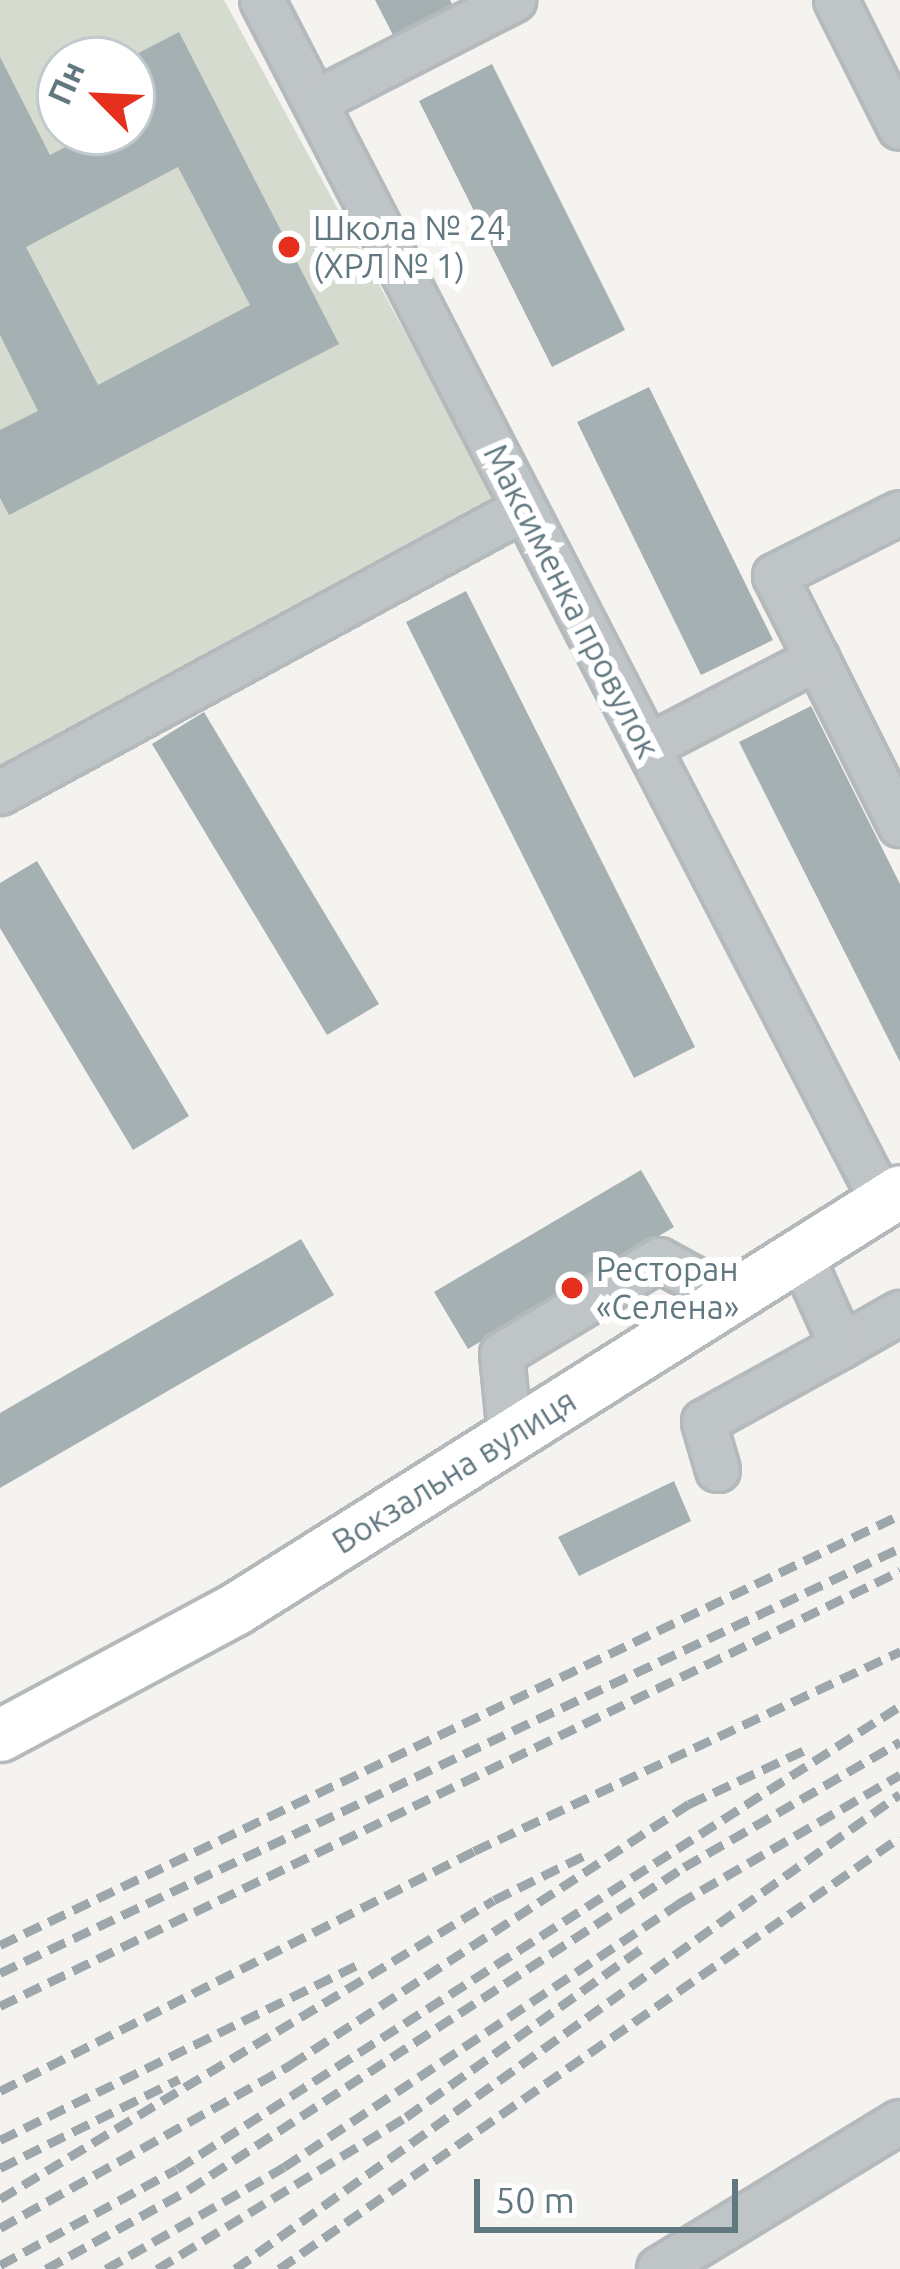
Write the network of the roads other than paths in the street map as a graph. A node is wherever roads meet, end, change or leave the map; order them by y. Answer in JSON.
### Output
{"nodes":[{"id":1,"x":262,"y":0,"type":"edge"},
{"id":2,"x":836,"y":0,"type":"edge"},
{"id":3,"x":498,"y":4,"type":"edge"},
{"id":4,"x":315,"y":103,"type":"junction"},
{"id":5,"x":900,"y":128,"type":"edge"},
{"id":6,"x":524,"y":509,"type":"junction"},
{"id":7,"x":900,"y":513,"type":"edge"},
{"id":8,"x":817,"y":659,"type":"junction"},
{"id":9,"x":648,"y":747,"type":"junction"},
{"id":10,"x":0,"y":793,"type":"edge"},
{"id":11,"x":900,"y":825,"type":"edge"},
{"id":12,"x":892,"y":1196,"type":"edge"},
{"id":13,"x":800,"y":1252,"type":"junction"},
{"id":14,"x":729,"y":1298,"type":"junction"},
{"id":15,"x":900,"y":1313,"type":"edge"},
{"id":16,"x":842,"y":1346,"type":"junction"},
{"id":17,"x":510,"y":1436,"type":"junction"},
{"id":18,"x":718,"y":1470,"type":"dead end"},
{"id":19,"x":0,"y":1736,"type":"edge"},
{"id":20,"x":900,"y":2122,"type":"edge"},
{"id":21,"x":659,"y":2269,"type":"edge"}],
"edges":[{"from":1,"to":4,"type":"street","name":"Максименка провулок"},
{"from":2,"to":5,"type":"street"},
{"from":3,"to":4,"type":"street"},
{"from":4,"to":6,"type":"street","name":"Максименка провулок"},
{"from":6,"to":9,"type":"street","name":"Максименка провулок"},
{"from":6,"to":10,"type":"street"},
{"from":7,"to":8,"type":"street"},
{"from":8,"to":9,"type":"street"},
{"from":8,"to":11,"type":"street"},
{"from":9,"to":12,"type":"street","name":"Максименка провулок"},
{"from":12,"to":13,"type":"main road","name":"Вокзальна вулиця"},
{"from":13,"to":14,"type":"main road","name":"Вокзальна вулиця"},
{"from":13,"to":16,"type":"street"},
{"from":14,"to":17,"type":"main road","name":"Вокзальна вулиця"},
{"from":14,"to":17,"type":"street"},
{"from":15,"to":16,"type":"street"},
{"from":16,"to":18,"type":"street"},
{"from":17,"to":19,"type":"main road","name":"Вокзальна вулиця"},
{"from":20,"to":21,"type":"street"}]}
